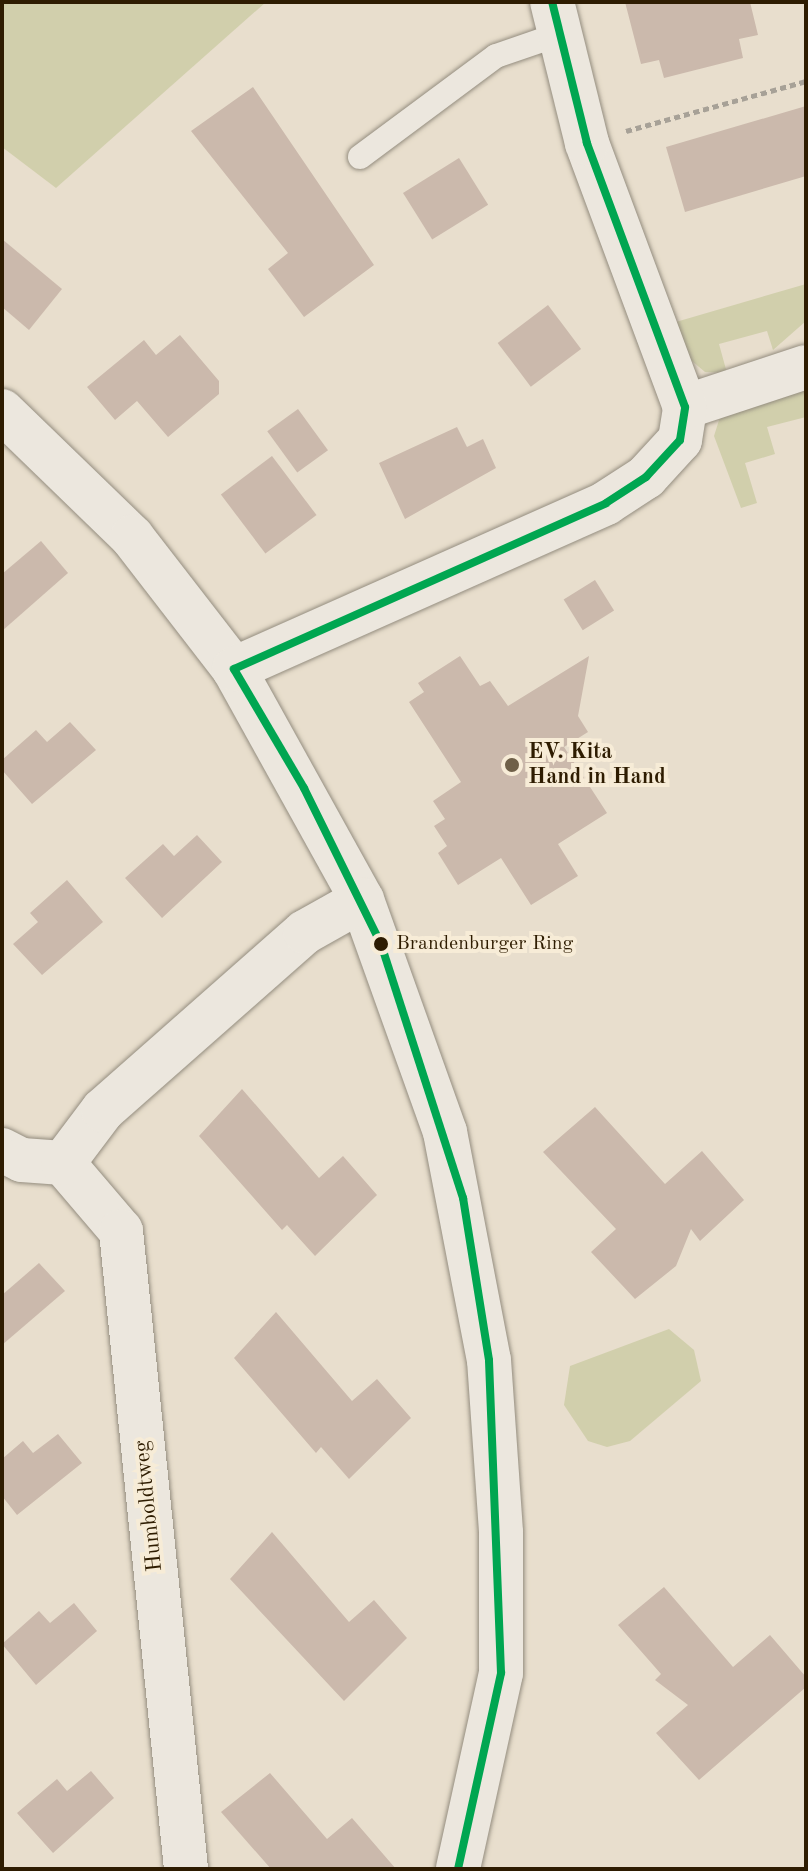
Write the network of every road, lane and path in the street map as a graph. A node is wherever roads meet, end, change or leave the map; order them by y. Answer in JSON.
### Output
{"nodes":[{"id":1,"x":556,"y":18,"type":"edge"},
{"id":2,"x":806,"y":81,"type":"edge"},
{"id":3,"x":587,"y":143,"type":"junction"},
{"id":4,"x":360,"y":157,"type":"dead end"},
{"id":5,"x":806,"y":367,"type":"edge"},
{"id":6,"x":685,"y":407,"type":"junction"},
{"id":7,"x":2,"y":411,"type":"edge"},
{"id":8,"x":234,"y":669,"type":"junction"},
{"id":9,"x":362,"y":900,"type":"junction"},
{"id":10,"x":2,"y":1150,"type":"edge"},
{"id":11,"x":63,"y":1163,"type":"junction"},
{"id":12,"x":186,"y":1869,"type":"edge"},
{"id":13,"x":458,"y":1869,"type":"edge"}],
"edges":[{"from":1,"to":3,"type":"street"},
{"from":1,"to":4,"type":"lane"},
{"from":2,"to":3,"type":"path"},
{"from":3,"to":6,"type":"street"},
{"from":5,"to":6,"type":"street"},
{"from":6,"to":8,"type":"street"},
{"from":7,"to":8,"type":"street"},
{"from":8,"to":9,"type":"street"},
{"from":9,"to":11,"type":"street"},
{"from":9,"to":13,"type":"street"},
{"from":10,"to":11,"type":"street"},
{"from":11,"to":12,"type":"street","name":"Humboldtweg"}]}
